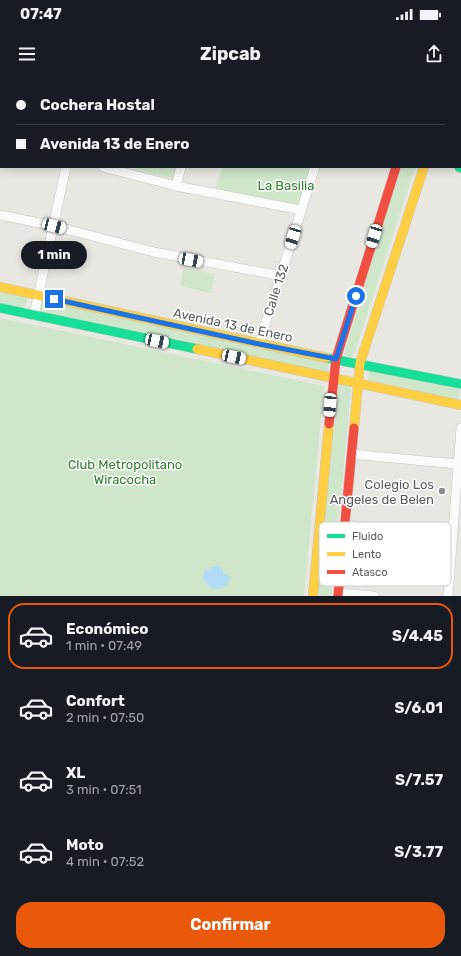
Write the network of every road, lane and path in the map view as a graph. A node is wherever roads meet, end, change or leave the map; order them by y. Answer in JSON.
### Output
{"nodes":[{"id":1,"x":66,"y":168,"type":"edge"},
{"id":2,"x":107,"y":168,"type":"edge"},
{"id":3,"x":181,"y":168,"type":"edge"},
{"id":4,"x":315,"y":168,"type":"edge"},
{"id":5,"x":396,"y":168,"type":"edge"},
{"id":6,"x":424,"y":168,"type":"edge"},
{"id":7,"x":176,"y":186,"type":"junction"},
{"id":8,"x":301,"y":210,"type":"junction"},
{"id":9,"x":0,"y":215,"type":"edge"},
{"id":10,"x":54,"y":226,"type":"junction"},
{"id":11,"x":281,"y":276,"type":"junction"},
{"id":12,"x":0,"y":288,"type":"edge"},
{"id":13,"x":39,"y":296,"type":"junction"},
{"id":14,"x":0,"y":308,"type":"edge"},
{"id":15,"x":34,"y":315,"type":"junction"},
{"id":16,"x":259,"y":344,"type":"junction"},
{"id":17,"x":336,"y":359,"type":"junction"},
{"id":18,"x":360,"y":364,"type":"junction"},
{"id":19,"x":333,"y":378,"type":"junction"},
{"id":20,"x":357,"y":384,"type":"junction"},
{"id":21,"x":461,"y":384,"type":"edge"},
{"id":22,"x":461,"y":404,"type":"edge"},
{"id":23,"x":461,"y":428,"type":"edge"},
{"id":24,"x":350,"y":454,"type":"junction"},
{"id":25,"x":457,"y":464,"type":"junction"},
{"id":26,"x":459,"y":477,"type":"edge"},
{"id":27,"x":320,"y":522,"type":"edge"},
{"id":28,"x":344,"y":522,"type":"edge"},
{"id":29,"x":319,"y":531,"type":"edge"},
{"id":30,"x":452,"y":533,"type":"joint"},
{"id":31,"x":451,"y":549,"type":"edge"},
{"id":32,"x":449,"y":586,"type":"edge"},
{"id":33,"x":338,"y":595,"type":"edge"},
{"id":34,"x":313,"y":596,"type":"edge"},
{"id":35,"x":374,"y":596,"type":"edge"},
{"id":36,"x":448,"y":596,"type":"edge"}],
"edges":[{"from":1,"to":10,"type":"street"},
{"from":2,"to":7,"type":"street"},
{"from":3,"to":7,"type":"street"},
{"from":4,"to":8,"type":"street","name":"Calle 132"},
{"from":5,"to":17,"type":"main road"},
{"from":6,"to":18,"type":"main road"},
{"from":7,"to":8,"type":"street"},
{"from":8,"to":11,"type":"street","name":"Calle 132"},
{"from":9,"to":10,"type":"street"},
{"from":10,"to":11,"type":"street"},
{"from":10,"to":13,"type":"street"},
{"from":11,"to":16,"type":"street","name":"Calle 132"},
{"from":12,"to":13,"type":"main road","name":"Avenida 13 de Enero"},
{"from":13,"to":15,"type":"street"},
{"from":13,"to":16,"type":"main road","name":"Avenida 13 de Enero"},
{"from":14,"to":15,"type":"main road"},
{"from":15,"to":19,"type":"main road"},
{"from":16,"to":17,"type":"main road","name":"Avenida 13 de Enero"},
{"from":17,"to":18,"type":"main road","name":"Avenida 13 de Enero"},
{"from":17,"to":19,"type":"main road"},
{"from":18,"to":20,"type":"main road"},
{"from":18,"to":21,"type":"main road","name":"Avenida 13 de Enero"},
{"from":19,"to":20,"type":"main road"},
{"from":19,"to":27,"type":"main road"},
{"from":20,"to":22,"type":"main road"},
{"from":20,"to":24,"type":"main road"},
{"from":23,"to":25,"type":"street"},
{"from":24,"to":25,"type":"street"},
{"from":24,"to":28,"type":"main road"},
{"from":25,"to":26,"type":"street"},
{"from":26,"to":30,"type":"street"},
{"from":29,"to":34,"type":"main road"},
{"from":30,"to":31,"type":"street"},
{"from":32,"to":36,"type":"street"},
{"from":33,"to":35,"type":"street"}]}
